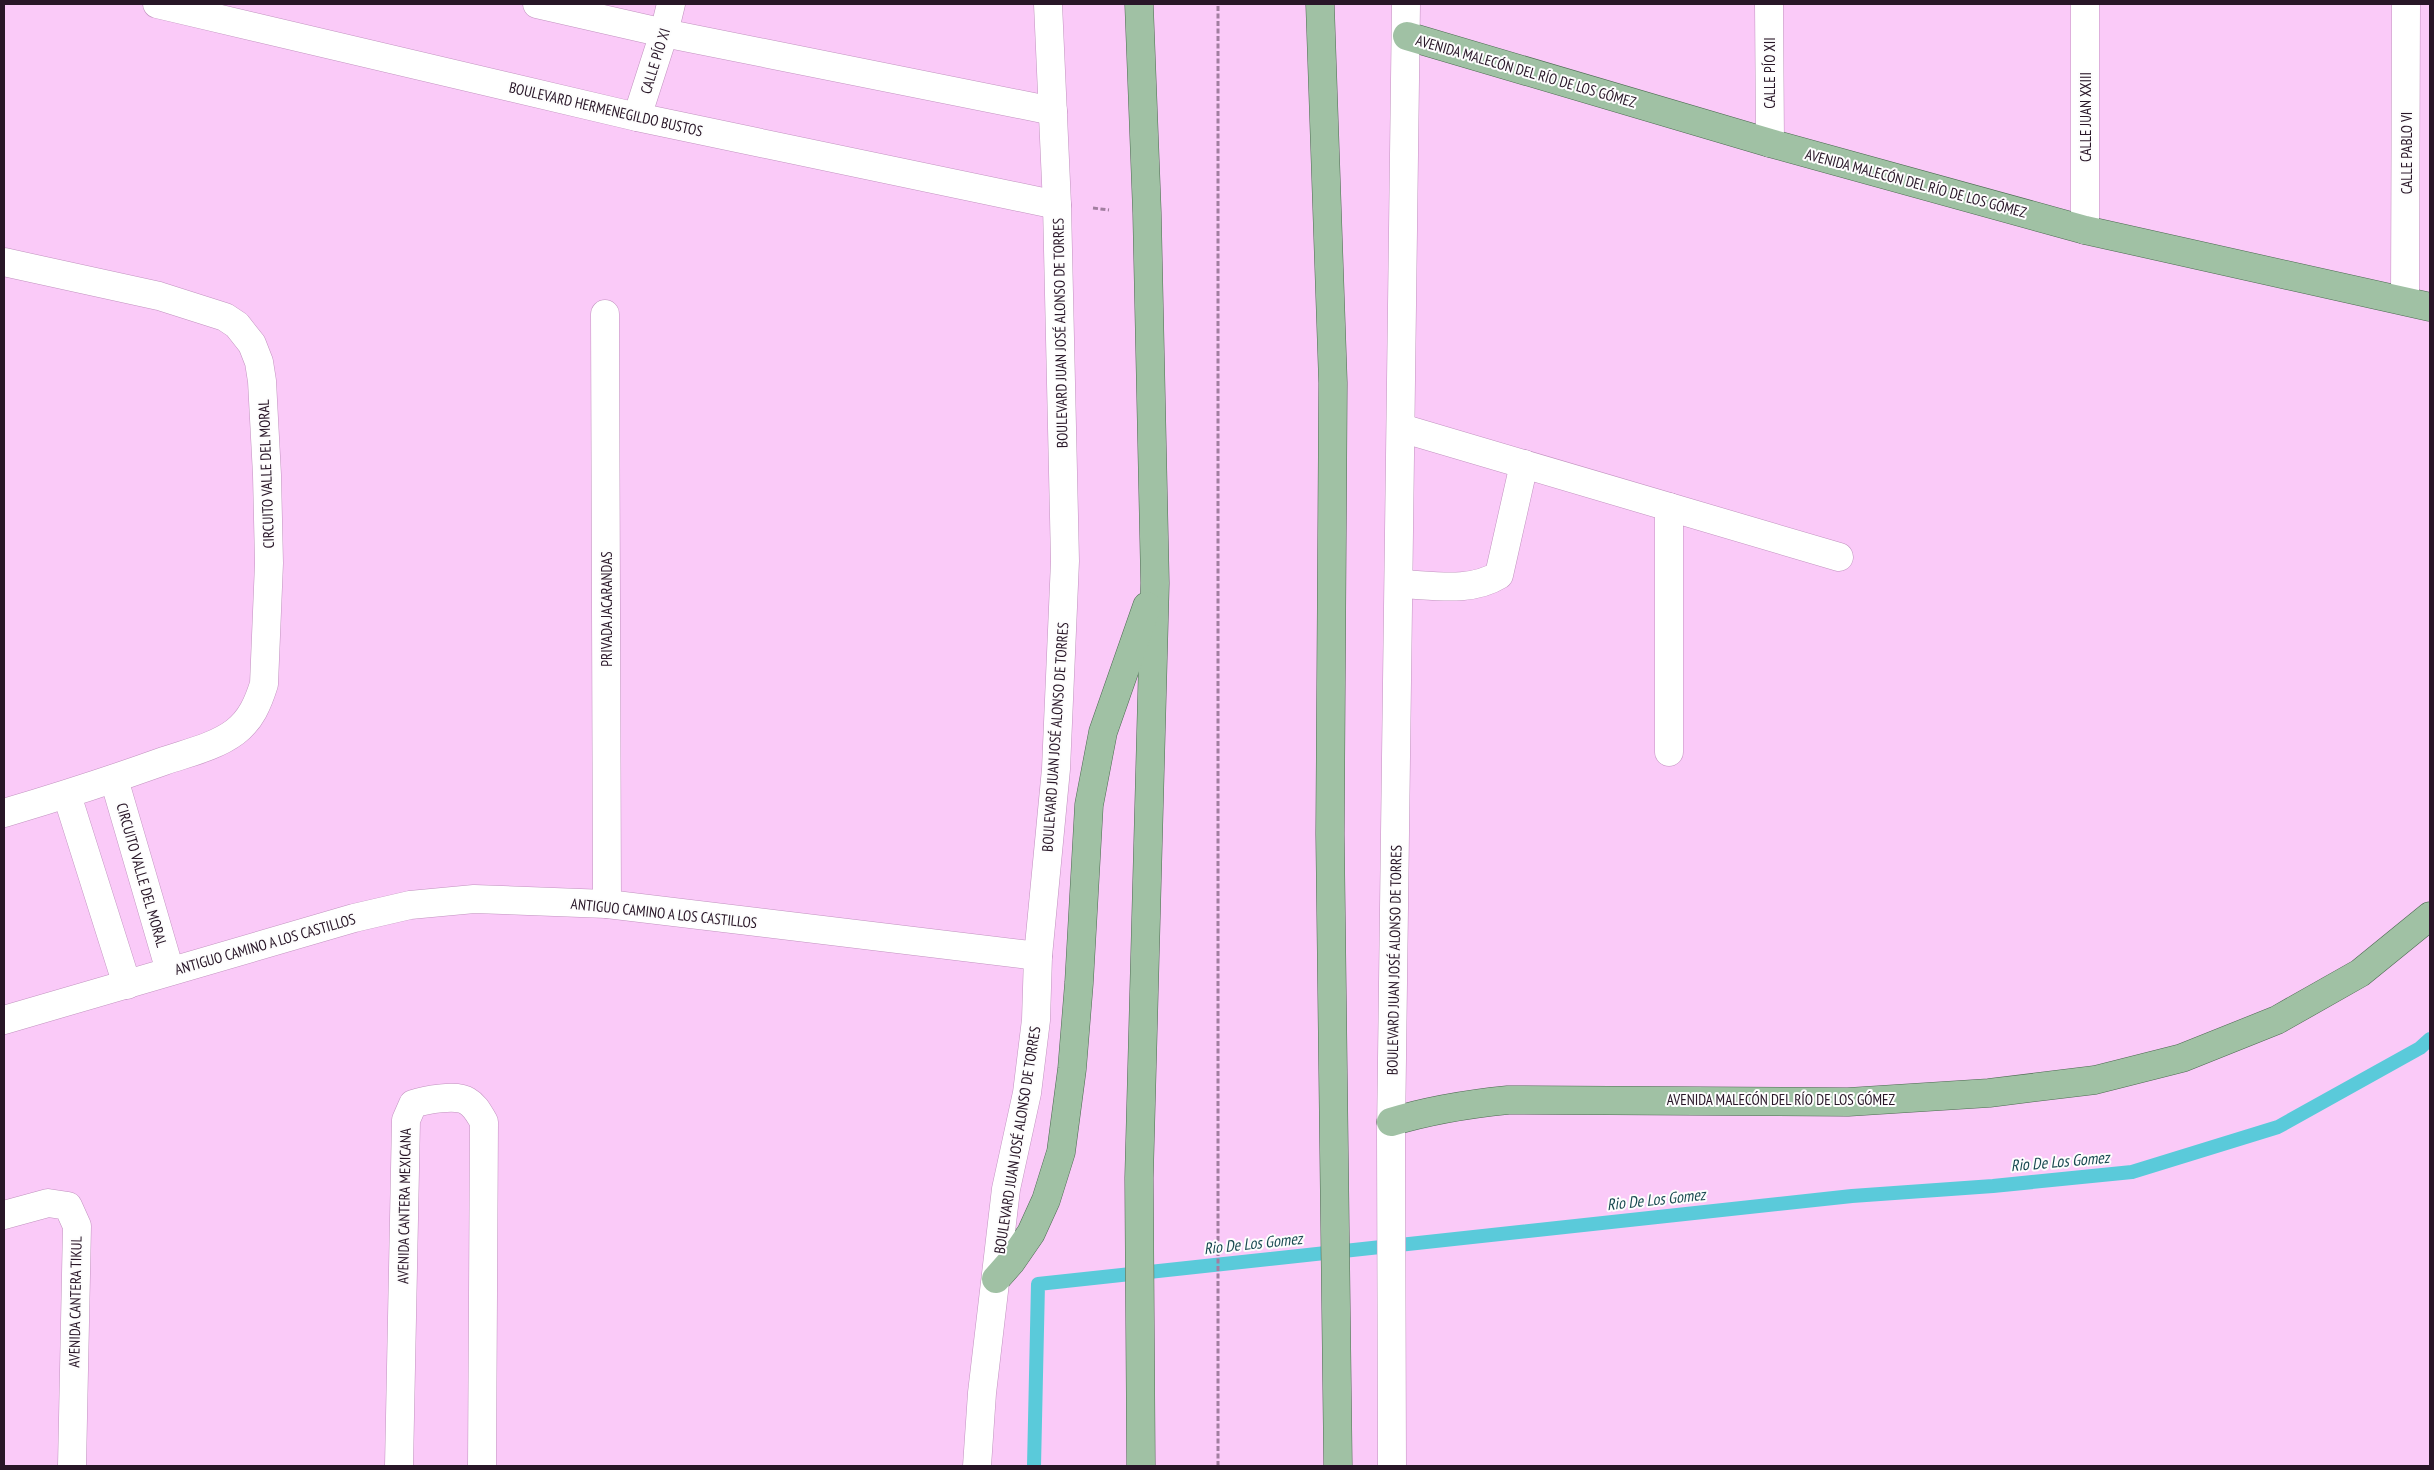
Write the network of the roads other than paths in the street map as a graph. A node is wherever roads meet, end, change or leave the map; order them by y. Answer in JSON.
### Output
{"nodes":[{"id":1,"x":157,"y":4,"type":"edge"},
{"id":2,"x":537,"y":4,"type":"edge"},
{"id":3,"x":671,"y":4,"type":"edge"},
{"id":4,"x":1048,"y":4,"type":"edge"},
{"id":5,"x":1139,"y":4,"type":"edge"},
{"id":6,"x":1320,"y":4,"type":"edge"},
{"id":7,"x":1406,"y":4,"type":"edge"},
{"id":8,"x":1768,"y":4,"type":"edge"},
{"id":9,"x":2085,"y":4,"type":"edge"},
{"id":10,"x":2406,"y":4,"type":"edge"},
{"id":11,"x":664,"y":33,"type":"junction"},
{"id":12,"x":1407,"y":36,"type":"junction"},
{"id":13,"x":1053,"y":111,"type":"junction"},
{"id":14,"x":637,"y":117,"type":"junction"},
{"id":15,"x":1770,"y":143,"type":"junction"},
{"id":16,"x":1057,"y":205,"type":"junction"},
{"id":17,"x":2085,"y":230,"type":"junction"},
{"id":18,"x":4,"y":262,"type":"edge"},
{"id":19,"x":2418,"y":304,"type":"edge"},
{"id":20,"x":605,"y":314,"type":"dead end"},
{"id":21,"x":1401,"y":428,"type":"junction"},
{"id":22,"x":1524,"y":464,"type":"junction"},
{"id":23,"x":1669,"y":507,"type":"junction"},
{"id":24,"x":1839,"y":557,"type":"dead end"},
{"id":25,"x":1155,"y":583,"type":"junction"},
{"id":26,"x":1399,"y":584,"type":"junction"},
{"id":27,"x":1669,"y":752,"type":"dead end"},
{"id":28,"x":114,"y":779,"type":"junction"},
{"id":29,"x":67,"y":795,"type":"junction"},
{"id":30,"x":4,"y":813,"type":"edge"},
{"id":31,"x":607,"y":904,"type":"junction"},
{"id":32,"x":2430,"y":916,"type":"edge"},
{"id":33,"x":1038,"y":956,"type":"junction"},
{"id":34,"x":170,"y":971,"type":"junction"},
{"id":35,"x":127,"y":984,"type":"junction"},
{"id":36,"x":4,"y":1020,"type":"edge"},
{"id":37,"x":1391,"y":1128,"type":"junction"},
{"id":38,"x":4,"y":1215,"type":"edge"},
{"id":39,"x":996,"y":1278,"type":"junction"},
{"id":40,"x":72,"y":1466,"type":"edge"},
{"id":41,"x":399,"y":1466,"type":"edge"},
{"id":42,"x":482,"y":1466,"type":"edge"},
{"id":43,"x":977,"y":1466,"type":"edge"},
{"id":44,"x":1141,"y":1466,"type":"edge"},
{"id":45,"x":1338,"y":1466,"type":"edge"},
{"id":46,"x":1392,"y":1466,"type":"edge"}],
"edges":[{"from":1,"to":14,"type":"street","name":"BOULEVARD HERMENEGILDO BUSTOS"},
{"from":2,"to":11,"type":"street"},
{"from":3,"to":11,"type":"street","name":"CALLE PÍO XI"},
{"from":4,"to":13,"type":"street","name":"BOULEVARD JUAN JOSÉ ALONSO DE TORRES"},
{"from":5,"to":25,"type":"main road"},
{"from":6,"to":45,"type":"main road"},
{"from":7,"to":12,"type":"street","name":"BOULEVARD JUAN JOSÉ ALONSO DE TORRES"},
{"from":8,"to":15,"type":"street","name":"CALLE PÍO XII"},
{"from":9,"to":17,"type":"street","name":"CALLE JUAN XXIII"},
{"from":10,"to":19,"type":"street","name":"CALLE PABLO VI"},
{"from":11,"to":13,"type":"street"},
{"from":11,"to":14,"type":"street","name":"CALLE PÍO XI"},
{"from":12,"to":15,"type":"main road","name":"AVENIDA MALECÓN DEL RÍO DE LOS GÓMEZ"},
{"from":12,"to":21,"type":"street","name":"BOULEVARD JUAN JOSÉ ALONSO DE TORRES"},
{"from":13,"to":16,"type":"street","name":"BOULEVARD JUAN JOSÉ ALONSO DE TORRES"},
{"from":14,"to":16,"type":"street","name":"BOULEVARD HERMENEGILDO BUSTOS"},
{"from":15,"to":17,"type":"main road","name":"AVENIDA MALECÓN DEL RÍO DE LOS GÓMEZ"},
{"from":16,"to":33,"type":"street","name":"BOULEVARD JUAN JOSÉ ALONSO DE TORRES"},
{"from":17,"to":19,"type":"main road","name":"AVENIDA MALECÓN DEL RÍO DE LOS GÓMEZ"},
{"from":18,"to":28,"type":"street","name":"CIRCUITO VALLE DEL MORAL"},
{"from":20,"to":31,"type":"street","name":"PRIVADA JACARANDAS"},
{"from":21,"to":22,"type":"street"},
{"from":21,"to":26,"type":"street","name":"BOULEVARD JUAN JOSÉ ALONSO DE TORRES"},
{"from":22,"to":23,"type":"street"},
{"from":22,"to":26,"type":"street"},
{"from":23,"to":24,"type":"street"},
{"from":23,"to":27,"type":"street"},
{"from":25,"to":39,"type":"main road"},
{"from":25,"to":44,"type":"main road"},
{"from":26,"to":37,"type":"street","name":"BOULEVARD JUAN JOSÉ ALONSO DE TORRES"},
{"from":28,"to":29,"type":"street","name":"CIRCUITO VALLE DEL MORAL"},
{"from":28,"to":34,"type":"street","name":"CIRCUITO VALLE DEL MORAL"},
{"from":29,"to":30,"type":"street","name":"CIRCUITO VALLE DEL MORAL"},
{"from":29,"to":35,"type":"street"},
{"from":31,"to":33,"type":"street","name":"ANTIGUO CAMINO A LOS CASTILLOS"},
{"from":31,"to":34,"type":"street","name":"ANTIGUO CAMINO A LOS CASTILLOS"},
{"from":32,"to":37,"type":"main road","name":"AVENIDA MALECÓN DEL RÍO DE LOS GÓMEZ"},
{"from":33,"to":39,"type":"street","name":"BOULEVARD JUAN JOSÉ ALONSO DE TORRES"},
{"from":34,"to":35,"type":"street","name":"ANTIGUO CAMINO A LOS CASTILLOS"},
{"from":35,"to":36,"type":"street","name":"ANTIGUO CAMINO A LOS CASTILLOS"},
{"from":37,"to":46,"type":"street","name":"BOULEVARD JUAN JOSÉ ALONSO DE TORRES"},
{"from":38,"to":40,"type":"street","name":"AVENIDA CANTERA TIKUL"},
{"from":39,"to":43,"type":"street","name":"BOULEVARD JUAN JOSÉ ALONSO DE TORRES"},
{"from":41,"to":42,"type":"street","name":"AVENIDA CANTERA MEXICANA"}]}
